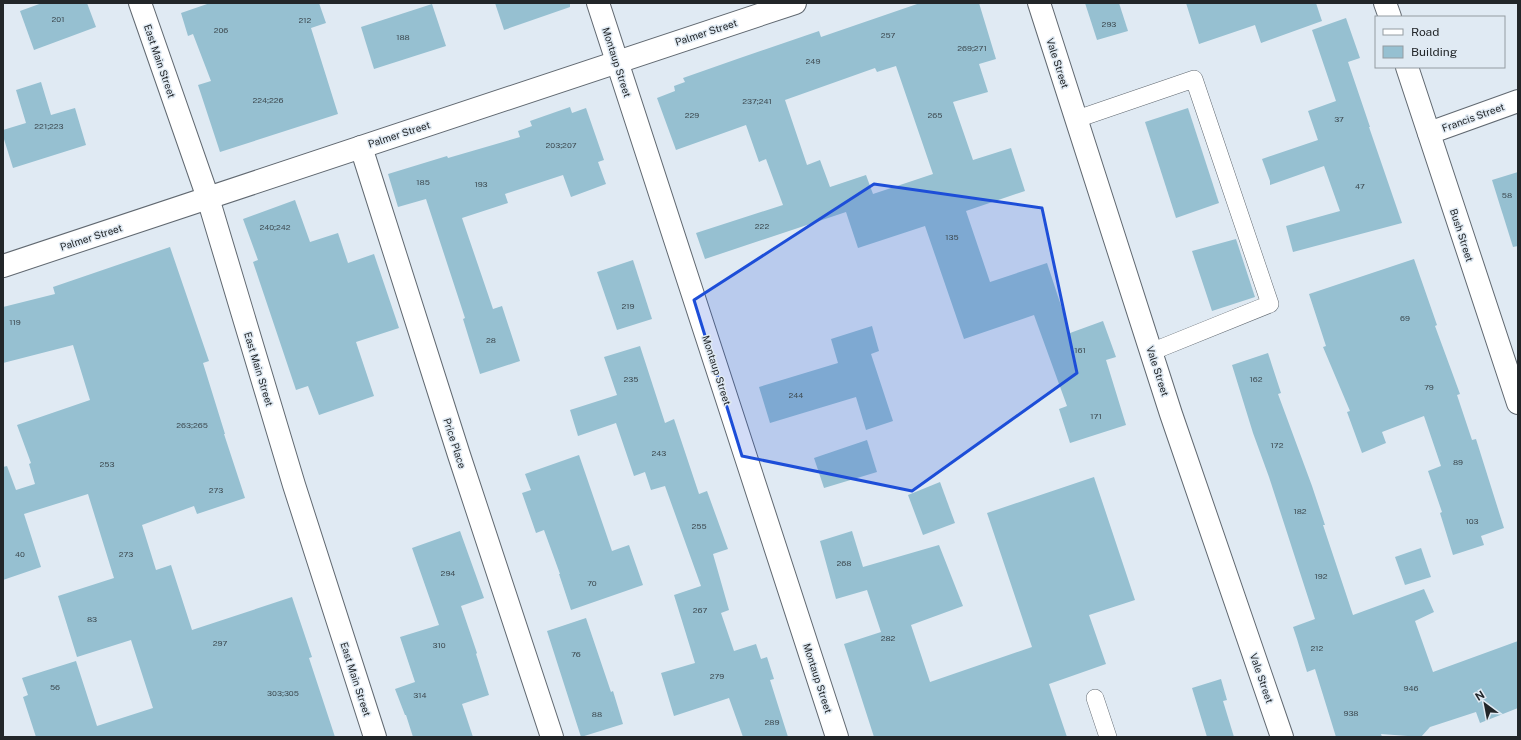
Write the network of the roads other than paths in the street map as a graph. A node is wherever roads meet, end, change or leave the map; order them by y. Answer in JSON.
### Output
{"nodes":[{"id":1,"x":140,"y":3,"type":"edge"},
{"id":2,"x":598,"y":3,"type":"edge"},
{"id":3,"x":795,"y":3,"type":"edge"},
{"id":4,"x":1039,"y":3,"type":"edge"},
{"id":5,"x":1385,"y":3,"type":"edge"},
{"id":6,"x":1390,"y":16,"type":"edge"},
{"id":7,"x":617,"y":62,"type":"junction"},
{"id":8,"x":1407,"y":68,"type":"edge"},
{"id":9,"x":1518,"y":101,"type":"edge"},
{"id":10,"x":1077,"y":119,"type":"junction"},
{"id":11,"x":1428,"y":133,"type":"junction"},
{"id":12,"x":361,"y":147,"type":"junction"},
{"id":13,"x":208,"y":198,"type":"junction"},
{"id":14,"x":3,"y":266,"type":"edge"},
{"id":15,"x":1152,"y":352,"type":"junction"},
{"id":16,"x":1518,"y":403,"type":"edge"},
{"id":17,"x":1095,"y":698,"type":"dead end"},
{"id":18,"x":375,"y":737,"type":"edge"},
{"id":19,"x":552,"y":737,"type":"edge"},
{"id":20,"x":837,"y":737,"type":"edge"},
{"id":21,"x":1108,"y":737,"type":"edge"},
{"id":22,"x":1282,"y":737,"type":"edge"}],
"edges":[{"from":1,"to":13,"type":"street","name":"East Main Street"},
{"from":2,"to":7,"type":"street","name":"Montaup Street"},
{"from":3,"to":7,"type":"street","name":"Palmer Street"},
{"from":4,"to":10,"type":"street","name":"Vale Street"},
{"from":5,"to":6,"type":"street"},
{"from":7,"to":12,"type":"street","name":"Palmer Street"},
{"from":7,"to":20,"type":"street","name":"Montaup Street"},
{"from":8,"to":11,"type":"street","name":"Bush Street"},
{"from":9,"to":11,"type":"street","name":"Francis Street"},
{"from":10,"to":15,"type":"street","name":"Vale Street"},
{"from":10,"to":15,"type":"lane"},
{"from":11,"to":16,"type":"street","name":"Bush Street"},
{"from":12,"to":13,"type":"street","name":"Palmer Street"},
{"from":12,"to":19,"type":"street","name":"Price Place"},
{"from":13,"to":14,"type":"street","name":"Palmer Street"},
{"from":13,"to":18,"type":"street","name":"East Main Street"},
{"from":15,"to":22,"type":"street","name":"Vale Street"},
{"from":17,"to":21,"type":"lane"}]}
